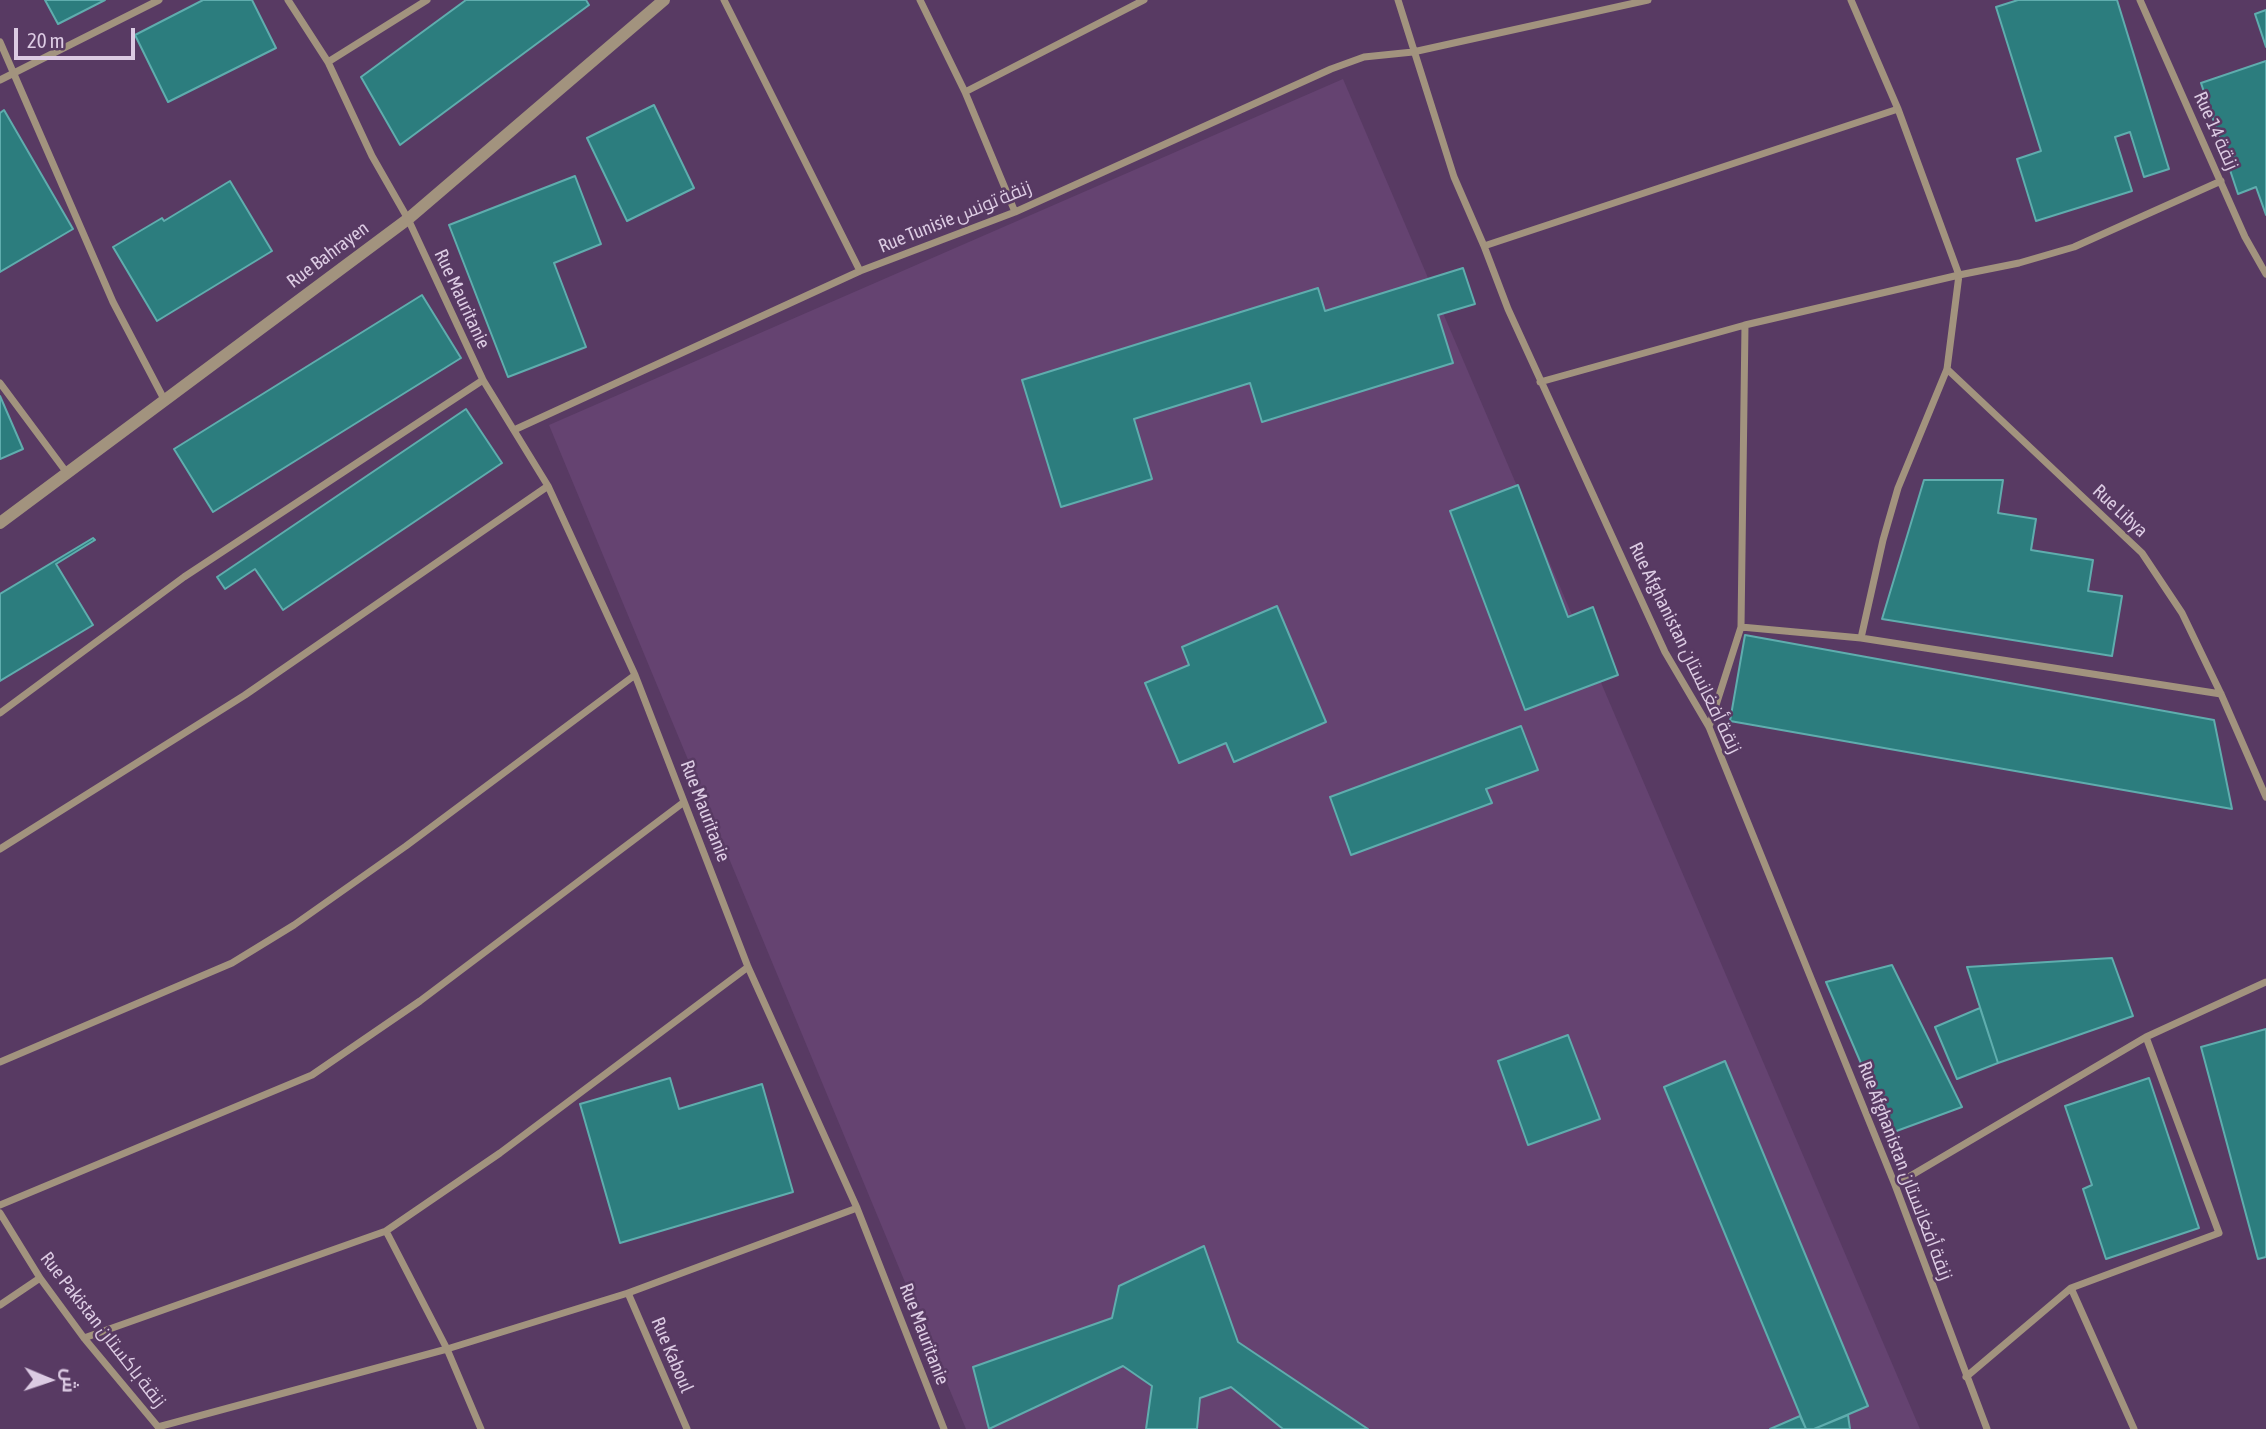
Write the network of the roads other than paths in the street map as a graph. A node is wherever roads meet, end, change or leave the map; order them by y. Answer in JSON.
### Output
{"nodes":[{"id":1,"x":159,"y":0,"type":"edge"},
{"id":2,"x":288,"y":0,"type":"edge"},
{"id":3,"x":427,"y":0,"type":"edge"},
{"id":4,"x":724,"y":0,"type":"edge"},
{"id":5,"x":920,"y":0,"type":"edge"},
{"id":6,"x":1144,"y":0,"type":"edge"},
{"id":7,"x":1398,"y":0,"type":"edge"},
{"id":8,"x":1648,"y":0,"type":"edge"},
{"id":9,"x":1851,"y":0,"type":"edge"},
{"id":10,"x":2140,"y":0,"type":"edge"},
{"id":11,"x":656,"y":3,"type":"edge"},
{"id":12,"x":0,"y":42,"type":"edge"},
{"id":13,"x":1413,"y":52,"type":"junction"},
{"id":14,"x":328,"y":62,"type":"junction"},
{"id":15,"x":14,"y":72,"type":"junction"},
{"id":16,"x":0,"y":80,"type":"edge"},
{"id":17,"x":965,"y":92,"type":"junction"},
{"id":18,"x":1898,"y":108,"type":"junction"},
{"id":19,"x":2221,"y":181,"type":"junction"},
{"id":20,"x":1015,"y":212,"type":"junction"},
{"id":21,"x":408,"y":219,"type":"junction"},
{"id":22,"x":1484,"y":246,"type":"junction"},
{"id":23,"x":860,"y":271,"type":"junction"},
{"id":24,"x":2266,"y":274,"type":"edge"},
{"id":25,"x":1959,"y":275,"type":"junction"},
{"id":26,"x":1745,"y":325,"type":"junction"},
{"id":27,"x":1947,"y":369,"type":"junction"},
{"id":28,"x":483,"y":380,"type":"junction"},
{"id":29,"x":1540,"y":382,"type":"junction"},
{"id":30,"x":0,"y":383,"type":"edge"},
{"id":31,"x":165,"y":401,"type":"junction"},
{"id":32,"x":514,"y":430,"type":"junction"},
{"id":33,"x":66,"y":473,"type":"junction"},
{"id":34,"x":548,"y":485,"type":"junction"},
{"id":35,"x":0,"y":523,"type":"edge"},
{"id":36,"x":1741,"y":628,"type":"junction"},
{"id":37,"x":1861,"y":638,"type":"junction"},
{"id":38,"x":635,"y":675,"type":"junction"},
{"id":39,"x":2221,"y":694,"type":"junction"},
{"id":40,"x":0,"y":713,"type":"edge"},
{"id":41,"x":1709,"y":727,"type":"junction"},
{"id":42,"x":2266,"y":797,"type":"edge"},
{"id":43,"x":684,"y":802,"type":"junction"},
{"id":44,"x":0,"y":849,"type":"edge"},
{"id":45,"x":748,"y":967,"type":"junction"},
{"id":46,"x":2266,"y":982,"type":"edge"},
{"id":47,"x":2146,"y":1037,"type":"junction"},
{"id":48,"x":0,"y":1062,"type":"edge"},
{"id":49,"x":1895,"y":1185,"type":"junction"},
{"id":50,"x":0,"y":1206,"type":"edge"},
{"id":51,"x":857,"y":1208,"type":"junction"},
{"id":52,"x":0,"y":1213,"type":"edge"},
{"id":53,"x":386,"y":1231,"type":"junction"},
{"id":54,"x":40,"y":1278,"type":"junction"},
{"id":55,"x":2071,"y":1288,"type":"junction"},
{"id":56,"x":628,"y":1293,"type":"junction"},
{"id":57,"x":0,"y":1305,"type":"edge"},
{"id":58,"x":84,"y":1338,"type":"junction"},
{"id":59,"x":447,"y":1349,"type":"junction"},
{"id":60,"x":1966,"y":1377,"type":"junction"},
{"id":61,"x":159,"y":1428,"type":"edge"},
{"id":62,"x":481,"y":1429,"type":"edge"},
{"id":63,"x":687,"y":1429,"type":"edge"},
{"id":64,"x":944,"y":1429,"type":"edge"},
{"id":65,"x":1987,"y":1429,"type":"edge"},
{"id":66,"x":2134,"y":1429,"type":"edge"}],
"edges":[{"from":1,"to":15,"type":"street"},
{"from":2,"to":14,"type":"street","name":"Rue Mauritanie"},
{"from":3,"to":14,"type":"street"},
{"from":4,"to":23,"type":"street"},
{"from":5,"to":17,"type":"street"},
{"from":6,"to":17,"type":"street"},
{"from":7,"to":13,"type":"street","name":"Rue Afghanistan زنقة أفغانستان"},
{"from":8,"to":13,"type":"street","name":"Rue Tunisie زنقة تونس"},
{"from":9,"to":18,"type":"street"},
{"from":10,"to":19,"type":"street","name":"Rue 14 زنقة"},
{"from":11,"to":21,"type":"street","name":"Rue Bahrayen"},
{"from":12,"to":15,"type":"street"},
{"from":13,"to":20,"type":"street","name":"Rue Tunisie زنقة تونس"},
{"from":13,"to":22,"type":"street","name":"Rue Afghanistan زنقة أفغانستان"},
{"from":14,"to":21,"type":"street","name":"Rue Mauritanie"},
{"from":15,"to":16,"type":"street"},
{"from":15,"to":31,"type":"street"},
{"from":17,"to":20,"type":"street"},
{"from":18,"to":22,"type":"street"},
{"from":18,"to":25,"type":"street"},
{"from":19,"to":24,"type":"street","name":"Rue 14 زنقة"},
{"from":19,"to":25,"type":"street"},
{"from":20,"to":23,"type":"street","name":"Rue Tunisie زنقة تونس"},
{"from":21,"to":28,"type":"street","name":"Rue Mauritanie"},
{"from":21,"to":31,"type":"street","name":"Rue Bahrayen"},
{"from":22,"to":29,"type":"street","name":"Rue Afghanistan زنقة أفغانستان"},
{"from":23,"to":32,"type":"street","name":"Rue Tunisie زنقة تونس"},
{"from":25,"to":26,"type":"street"},
{"from":25,"to":27,"type":"street"},
{"from":26,"to":29,"type":"street"},
{"from":26,"to":36,"type":"street"},
{"from":27,"to":37,"type":"street"},
{"from":27,"to":39,"type":"street","name":"Rue Libya"},
{"from":28,"to":32,"type":"street","name":"Rue Mauritanie"},
{"from":28,"to":40,"type":"street"},
{"from":29,"to":41,"type":"street","name":"Rue Afghanistan زنقة أفغانستان"},
{"from":30,"to":33,"type":"street"},
{"from":31,"to":33,"type":"street","name":"Rue Bahrayen"},
{"from":32,"to":34,"type":"street","name":"Rue Mauritanie"},
{"from":33,"to":35,"type":"street","name":"Rue Bahrayen"},
{"from":34,"to":38,"type":"street","name":"Rue Mauritanie"},
{"from":34,"to":44,"type":"street"},
{"from":36,"to":37,"type":"street"},
{"from":36,"to":41,"type":"street"},
{"from":37,"to":39,"type":"street"},
{"from":38,"to":43,"type":"street","name":"Rue Mauritanie"},
{"from":38,"to":48,"type":"street"},
{"from":39,"to":42,"type":"street","name":"Rue Libya"},
{"from":41,"to":49,"type":"street","name":"Rue Afghanistan زنقة أفغانستان"},
{"from":43,"to":45,"type":"street","name":"Rue Mauritanie"},
{"from":43,"to":50,"type":"street"},
{"from":45,"to":51,"type":"street","name":"Rue Mauritanie"},
{"from":45,"to":53,"type":"street"},
{"from":46,"to":47,"type":"street"},
{"from":47,"to":49,"type":"street"},
{"from":47,"to":55,"type":"street"},
{"from":49,"to":60,"type":"street","name":"Rue Afghanistan زنقة أفغانستان"},
{"from":51,"to":56,"type":"street"},
{"from":51,"to":64,"type":"street","name":"Rue Mauritanie"},
{"from":52,"to":54,"type":"street","name":"Rue Pakistan زنقة باكستان"},
{"from":53,"to":58,"type":"street"},
{"from":53,"to":59,"type":"street"},
{"from":54,"to":57,"type":"street"},
{"from":54,"to":58,"type":"street","name":"Rue Pakistan زنقة باكستان"},
{"from":55,"to":60,"type":"street"},
{"from":55,"to":66,"type":"street"},
{"from":56,"to":59,"type":"street"},
{"from":56,"to":63,"type":"street","name":"Rue Kaboul"},
{"from":58,"to":61,"type":"street","name":"Rue Pakistan زنقة باكستان"},
{"from":59,"to":61,"type":"street"},
{"from":59,"to":62,"type":"street"},
{"from":60,"to":65,"type":"street","name":"Rue Afghanistan زنقة أفغانستان"}]}
